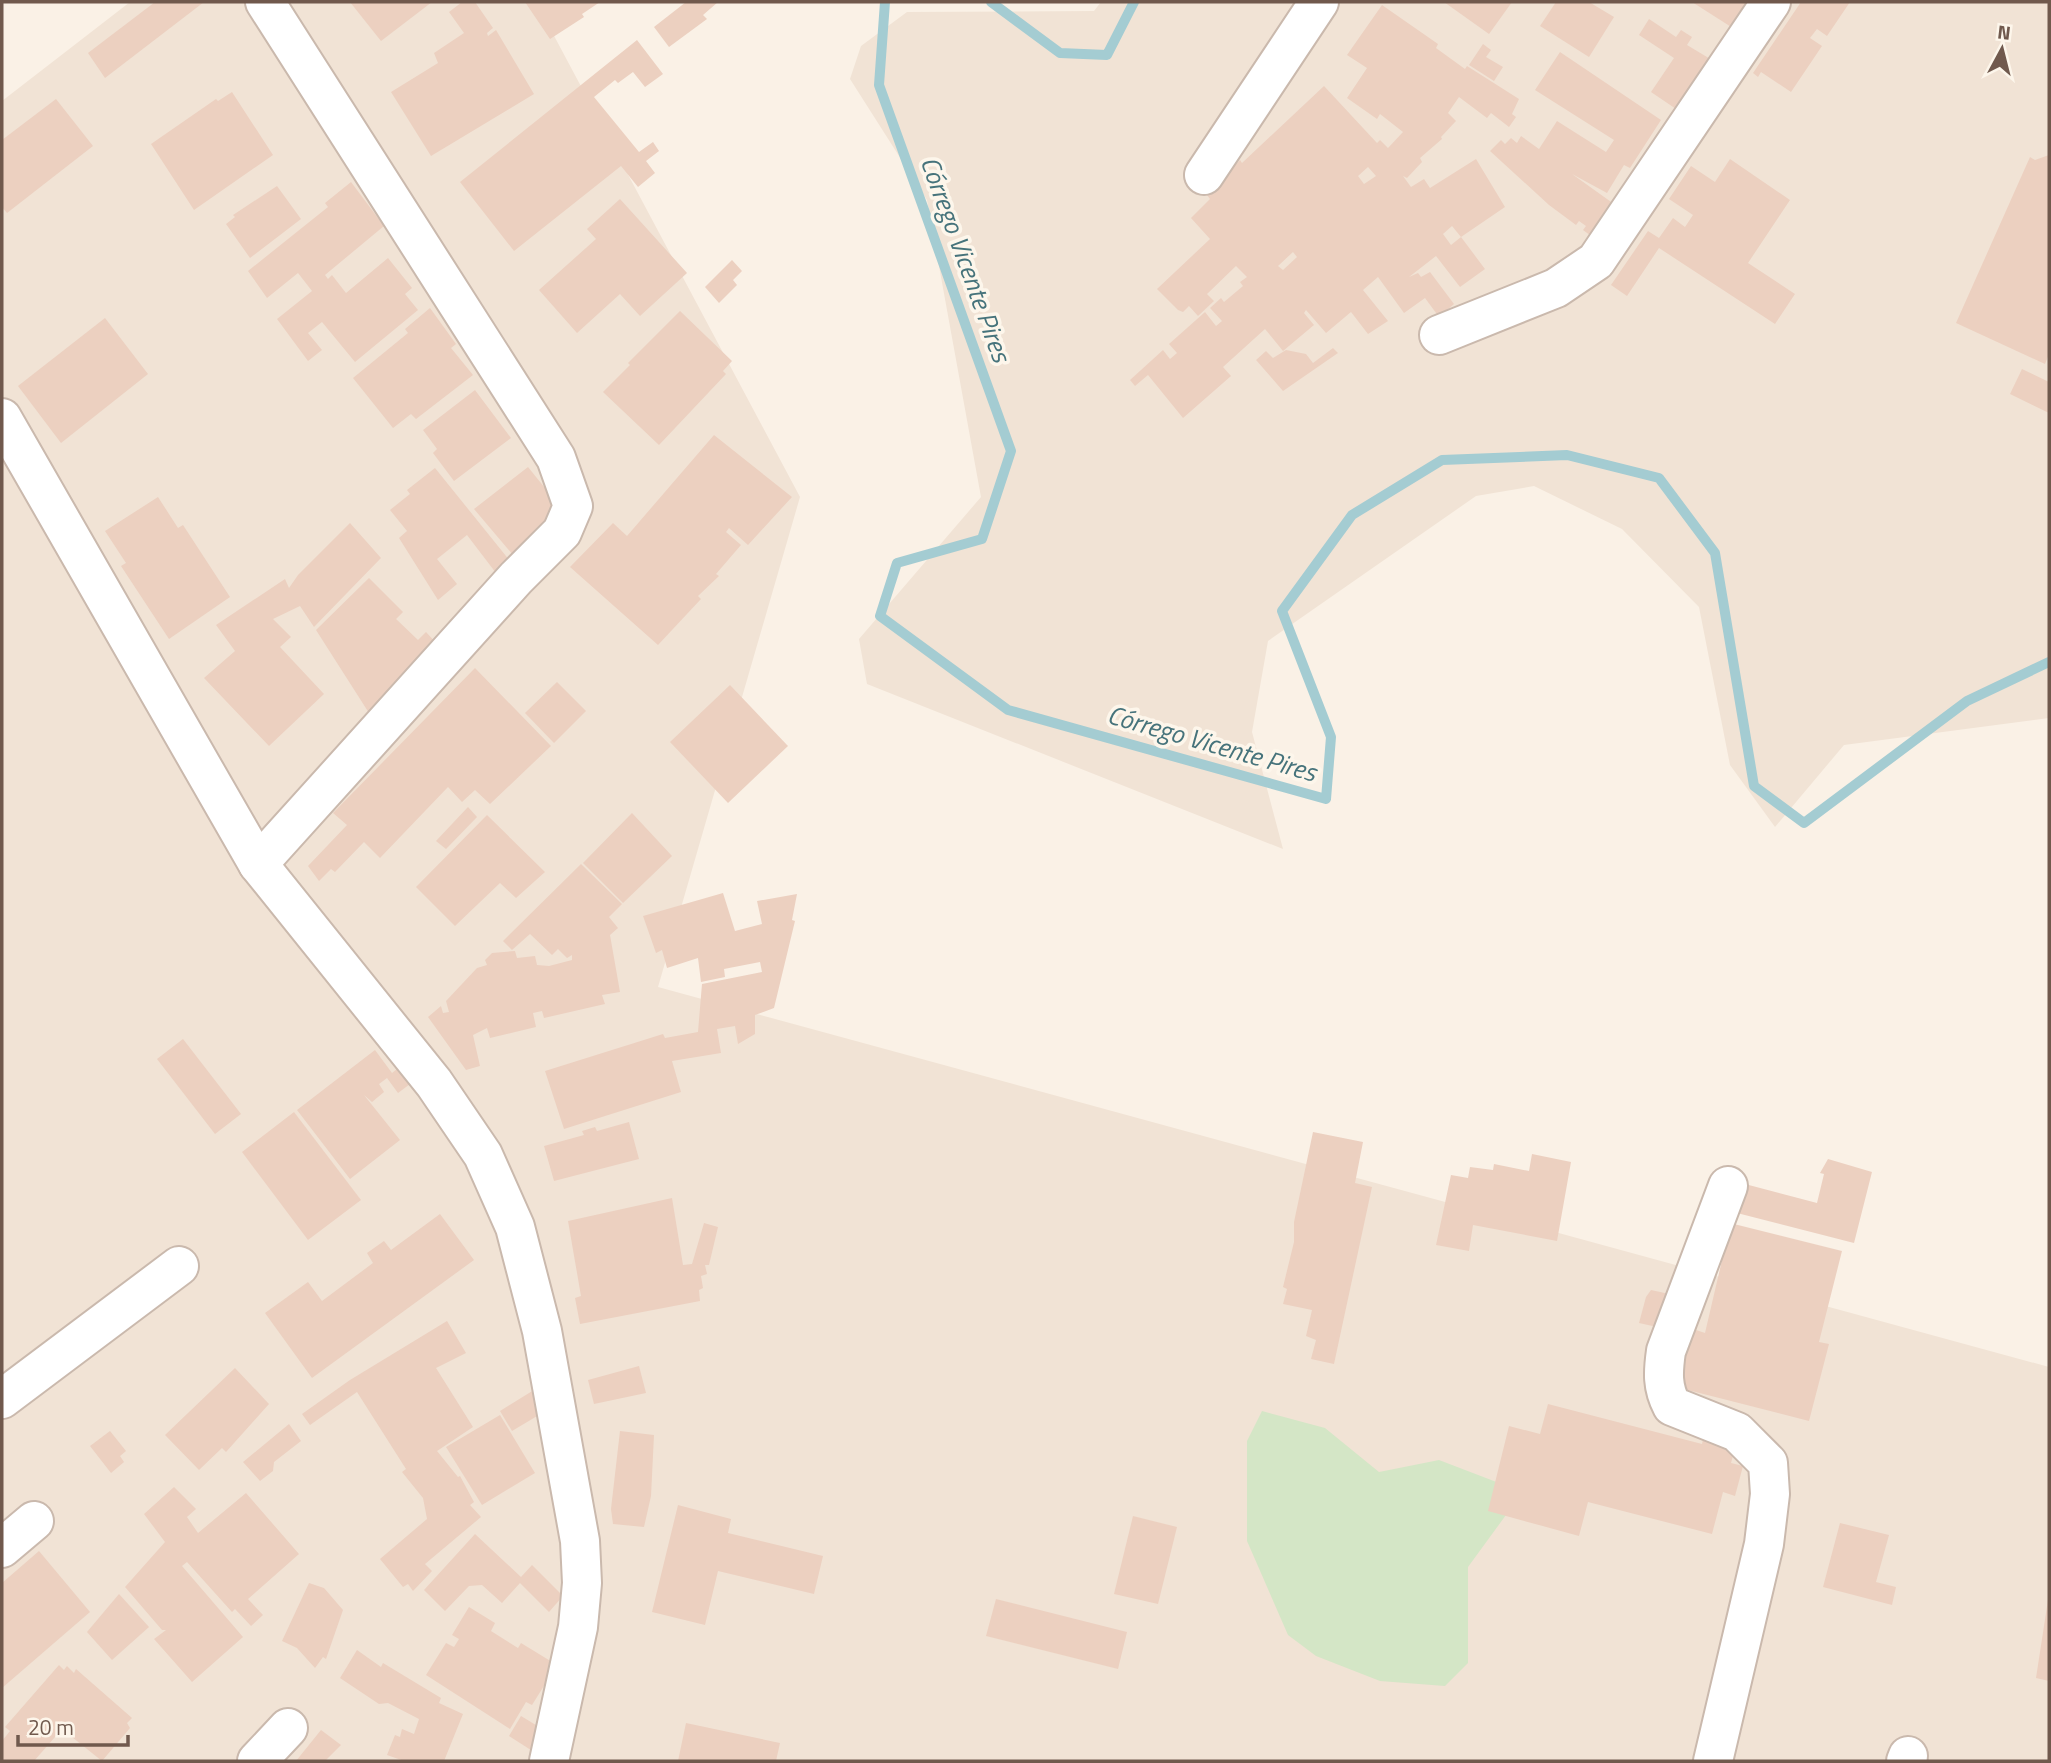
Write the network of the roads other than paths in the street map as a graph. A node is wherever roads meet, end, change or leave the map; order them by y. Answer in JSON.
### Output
{"nodes":[{"id":1,"x":265,"y":2,"type":"edge"},
{"id":2,"x":1319,"y":2,"type":"edge"},
{"id":3,"x":1771,"y":2,"type":"edge"},
{"id":4,"x":1204,"y":175,"type":"dead end"},
{"id":5,"x":1439,"y":335,"type":"dead end"},
{"id":6,"x":2,"y":418,"type":"edge"},
{"id":7,"x":258,"y":864,"type":"junction"},
{"id":8,"x":1728,"y":1186,"type":"dead end"},
{"id":9,"x":179,"y":1266,"type":"dead end"},
{"id":10,"x":2,"y":1399,"type":"edge"},
{"id":11,"x":34,"y":1521,"type":"dead end"},
{"id":12,"x":2,"y":1548,"type":"edge"},
{"id":13,"x":288,"y":1728,"type":"dead end"},
{"id":14,"x":257,"y":1761,"type":"edge"},
{"id":15,"x":549,"y":1761,"type":"edge"},
{"id":16,"x":1713,"y":1761,"type":"edge"}],
"edges":[{"from":1,"to":7,"type":"street"},
{"from":2,"to":4,"type":"street"},
{"from":3,"to":5,"type":"street"},
{"from":6,"to":7,"type":"street"},
{"from":7,"to":15,"type":"street"},
{"from":8,"to":16,"type":"street"},
{"from":9,"to":10,"type":"street"},
{"from":11,"to":12,"type":"street"},
{"from":13,"to":14,"type":"street"}]}
